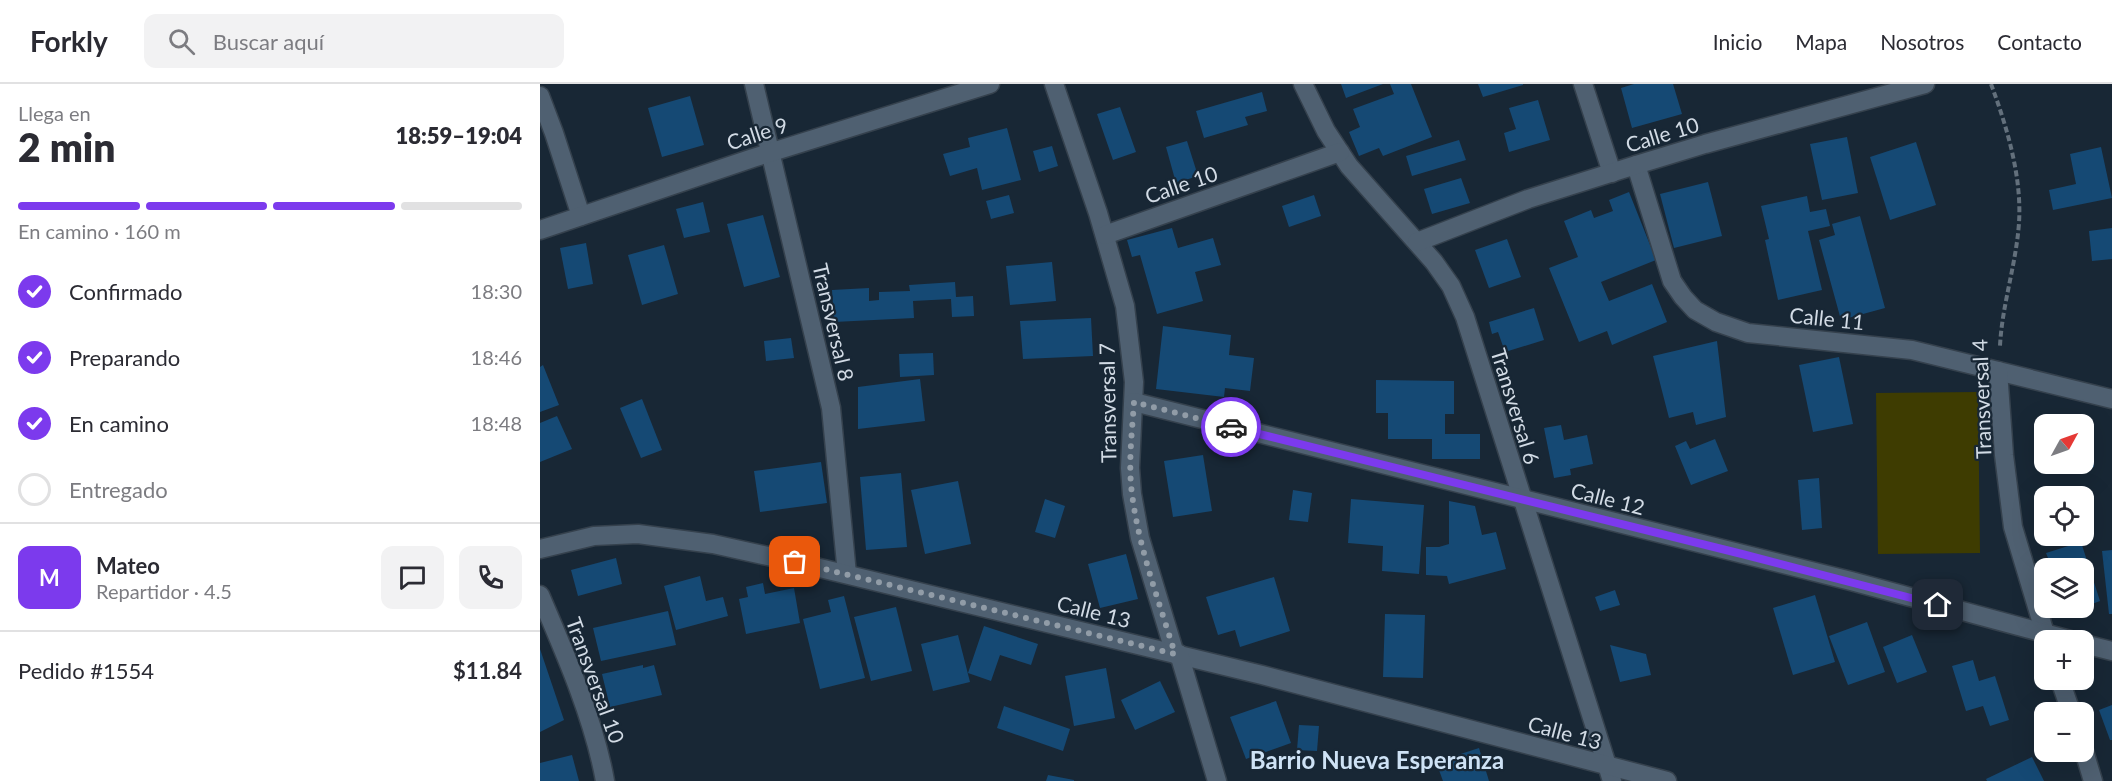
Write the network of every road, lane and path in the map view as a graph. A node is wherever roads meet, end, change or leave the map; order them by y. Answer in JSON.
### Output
{"nodes":[{"id":1,"x":754,"y":84,"type":"edge"},
{"id":2,"x":990,"y":84,"type":"edge"},
{"id":3,"x":1054,"y":84,"type":"edge"},
{"id":4,"x":1303,"y":84,"type":"edge"},
{"id":5,"x":1583,"y":84,"type":"edge"},
{"id":6,"x":1925,"y":84,"type":"edge"},
{"id":7,"x":1991,"y":84,"type":"edge"},
{"id":8,"x":540,"y":96,"type":"edge"},
{"id":9,"x":771,"y":152,"type":"junction"},
{"id":10,"x":1340,"y":152,"type":"junction"},
{"id":11,"x":1636,"y":165,"type":"junction"},
{"id":12,"x":1612,"y":173,"type":"junction"},
{"id":13,"x":581,"y":216,"type":"junction"},
{"id":14,"x":540,"y":230,"type":"edge"},
{"id":15,"x":1105,"y":235,"type":"junction"},
{"id":16,"x":1417,"y":242,"type":"junction"},
{"id":17,"x":1998,"y":371,"type":"junction"},
{"id":18,"x":2112,"y":399,"type":"edge"},
{"id":19,"x":1134,"y":402,"type":"junction"},
{"id":20,"x":1522,"y":500,"type":"junction"},
{"id":21,"x":540,"y":549,"type":"edge"},
{"id":22,"x":847,"y":574,"type":"junction"},
{"id":23,"x":540,"y":596,"type":"edge"},
{"id":24,"x":2044,"y":630,"type":"edge"},
{"id":25,"x":2034,"y":635,"type":"edge"},
{"id":26,"x":2094,"y":646,"type":"edge"},
{"id":27,"x":2112,"y":651,"type":"edge"},
{"id":28,"x":1177,"y":654,"type":"junction"},
{"id":29,"x":2087,"y":762,"type":"edge"},
{"id":30,"x":1610,"y":774,"type":"edge"},
{"id":31,"x":605,"y":781,"type":"edge"},
{"id":32,"x":1217,"y":781,"type":"edge"},
{"id":33,"x":1667,"y":781,"type":"edge"},
{"id":34,"x":2093,"y":781,"type":"edge"}],
"edges":[{"from":1,"to":9,"type":"street","name":"Transversal 8"},
{"from":2,"to":9,"type":"street","name":"Calle 9"},
{"from":3,"to":15,"type":"street","name":"Transversal 7"},
{"from":4,"to":10,"type":"street","name":"Transversal 6"},
{"from":5,"to":12,"type":"street"},
{"from":6,"to":11,"type":"street","name":"Calle 10"},
{"from":7,"to":17,"type":"path","name":"Transversal 4"},
{"from":8,"to":13,"type":"street"},
{"from":9,"to":13,"type":"street","name":"Calle 9"},
{"from":9,"to":22,"type":"street","name":"Transversal 8"},
{"from":10,"to":15,"type":"street","name":"Calle 10"},
{"from":10,"to":16,"type":"street","name":"Transversal 6"},
{"from":11,"to":12,"type":"street","name":"Calle 10"},
{"from":11,"to":17,"type":"street","name":"Calle 11"},
{"from":12,"to":16,"type":"street","name":"Calle 10"},
{"from":13,"to":14,"type":"street","name":"Calle 9"},
{"from":15,"to":19,"type":"street","name":"Transversal 7"},
{"from":16,"to":20,"type":"street","name":"Transversal 6"},
{"from":17,"to":18,"type":"street","name":"Calle 11"},
{"from":17,"to":24,"type":"street","name":"Transversal 4"},
{"from":19,"to":20,"type":"street","name":"Calle 12"},
{"from":19,"to":28,"type":"street","name":"Transversal 7"},
{"from":20,"to":25,"type":"street","name":"Calle 12"},
{"from":20,"to":30,"type":"street","name":"Transversal 6"},
{"from":21,"to":22,"type":"street","name":"Calle 13"},
{"from":22,"to":28,"type":"street","name":"Calle 13"},
{"from":23,"to":31,"type":"street","name":"Transversal 10"},
{"from":26,"to":27,"type":"street"},
{"from":28,"to":30,"type":"street","name":"Calle 13"},
{"from":28,"to":32,"type":"street","name":"Transversal 7"},
{"from":29,"to":34,"type":"street"},
{"from":30,"to":33,"type":"street","name":"Calle 13"}]}
